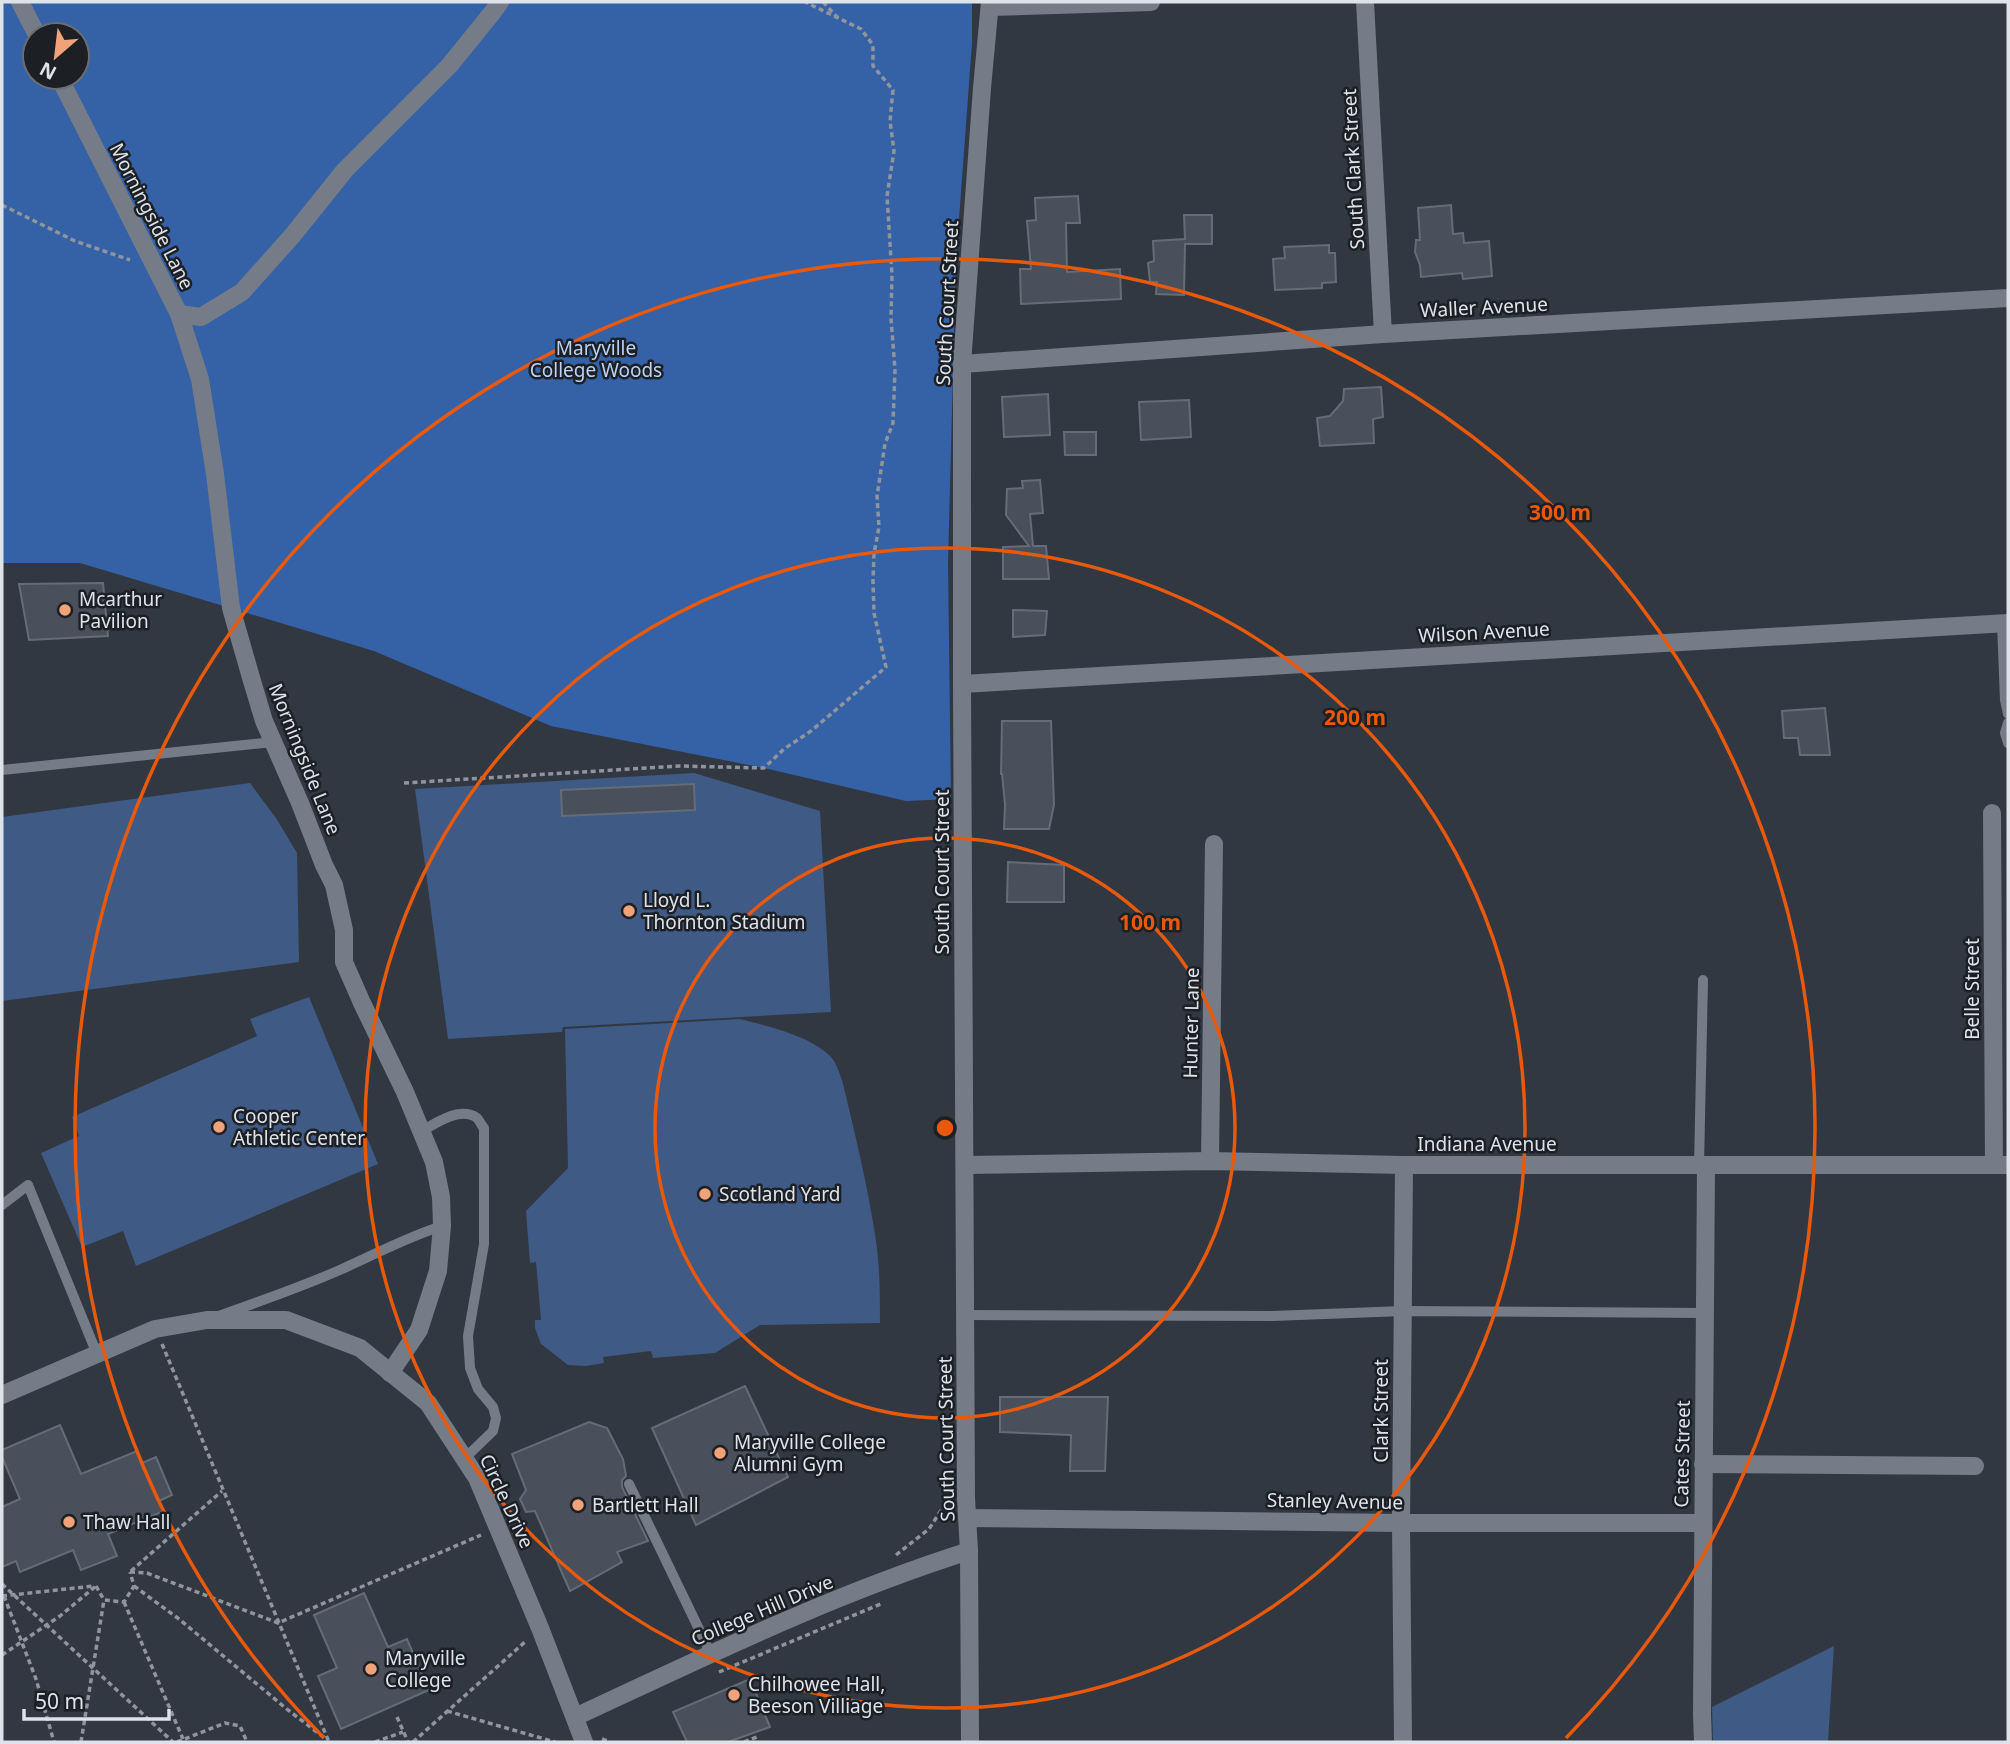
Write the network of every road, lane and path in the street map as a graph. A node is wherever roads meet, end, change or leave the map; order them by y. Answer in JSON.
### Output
{"nodes":[{"id":1,"x":20,"y":2,"type":"edge"},
{"id":2,"x":500,"y":2,"type":"edge"},
{"id":3,"x":805,"y":2,"type":"edge"},
{"id":4,"x":823,"y":2,"type":"edge"},
{"id":5,"x":1151,"y":2,"type":"edge"},
{"id":6,"x":1365,"y":2,"type":"edge"},
{"id":7,"x":990,"y":5,"type":"edge"},
{"id":8,"x":841,"y":20,"type":"junction"},
{"id":9,"x":30,"y":21,"type":"edge"},
{"id":10,"x":66,"y":91,"type":"edge"},
{"id":11,"x":2,"y":205,"type":"edge"},
{"id":12,"x":156,"y":268,"type":"junction"},
{"id":13,"x":2008,"y":298,"type":"edge"},
{"id":14,"x":179,"y":314,"type":"junction"},
{"id":15,"x":1383,"y":334,"type":"junction"},
{"id":16,"x":962,"y":364,"type":"junction"},
{"id":17,"x":2005,"y":623,"type":"edge"},
{"id":18,"x":962,"y":684,"type":"junction"},
{"id":19,"x":2008,"y":714,"type":"edge"},
{"id":20,"x":2008,"y":723,"type":"edge"},
{"id":21,"x":273,"y":742,"type":"junction"},
{"id":22,"x":2008,"y":743,"type":"edge"},
{"id":23,"x":2,"y":770,"type":"edge"},
{"id":24,"x":404,"y":783,"type":"dead end"},
{"id":25,"x":1992,"y":813,"type":"dead end"},
{"id":26,"x":1214,"y":844,"type":"dead end"},
{"id":27,"x":1703,"y":981,"type":"dead end"},
{"id":28,"x":422,"y":1131,"type":"junction"},
{"id":29,"x":1210,"y":1161,"type":"junction"},
{"id":30,"x":965,"y":1165,"type":"junction"},
{"id":31,"x":1404,"y":1165,"type":"junction"},
{"id":32,"x":1703,"y":1165,"type":"junction"},
{"id":33,"x":2001,"y":1165,"type":"edge"},
{"id":34,"x":2,"y":1205,"type":"edge"},
{"id":35,"x":442,"y":1226,"type":"junction"},
{"id":36,"x":1403,"y":1311,"type":"junction"},
{"id":37,"x":1705,"y":1313,"type":"junction"},
{"id":38,"x":965,"y":1315,"type":"junction"},
{"id":39,"x":207,"y":1320,"type":"junction"},
{"id":40,"x":155,"y":1329,"type":"junction"},
{"id":41,"x":97,"y":1354,"type":"junction"},
{"id":42,"x":390,"y":1373,"type":"junction"},
{"id":43,"x":2,"y":1395,"type":"edge"},
{"id":44,"x":465,"y":1458,"type":"junction"},
{"id":45,"x":1703,"y":1464,"type":"junction"},
{"id":46,"x":1975,"y":1466,"type":"dead end"},
{"id":47,"x":629,"y":1484,"type":"dead end"},
{"id":48,"x":222,"y":1491,"type":"junction"},
{"id":49,"x":967,"y":1498,"type":"junction"},
{"id":50,"x":967,"y":1518,"type":"junction"},
{"id":51,"x":1401,"y":1523,"type":"junction"},
{"id":52,"x":1702,"y":1523,"type":"junction"},
{"id":53,"x":498,"y":1528,"type":"junction"},
{"id":54,"x":969,"y":1551,"type":"junction"},
{"id":55,"x":891,"y":1558,"type":"dead end"},
{"id":56,"x":130,"y":1572,"type":"junction"},
{"id":57,"x":2,"y":1584,"type":"edge"},
{"id":58,"x":96,"y":1586,"type":"junction"},
{"id":59,"x":134,"y":1586,"type":"junction"},
{"id":60,"x":14,"y":1595,"type":"junction"},
{"id":61,"x":3,"y":1596,"type":"edge"},
{"id":62,"x":103,"y":1600,"type":"junction"},
{"id":63,"x":124,"y":1602,"type":"junction"},
{"id":64,"x":882,"y":1603,"type":"dead end"},
{"id":65,"x":278,"y":1623,"type":"junction"},
{"id":66,"x":47,"y":1626,"type":"junction"},
{"id":67,"x":540,"y":1628,"type":"junction"},
{"id":68,"x":22,"y":1641,"type":"junction"},
{"id":69,"x":710,"y":1654,"type":"junction"},
{"id":70,"x":2,"y":1655,"type":"edge"},
{"id":71,"x":94,"y":1669,"type":"junction"},
{"id":72,"x":715,"y":1674,"type":"dead end"},
{"id":73,"x":447,"y":1711,"type":"junction"},
{"id":74,"x":397,"y":1717,"type":"dead end"},
{"id":75,"x":575,"y":1717,"type":"junction"},
{"id":76,"x":403,"y":1731,"type":"junction"},
{"id":77,"x":757,"y":1737,"type":"dead end"},
{"id":78,"x":183,"y":1739,"type":"junction"},
{"id":79,"x":328,"y":1741,"type":"edge"},
{"id":80,"x":54,"y":1742,"type":"edge"},
{"id":81,"x":81,"y":1742,"type":"edge"},
{"id":82,"x":175,"y":1742,"type":"edge"},
{"id":83,"x":247,"y":1742,"type":"edge"},
{"id":84,"x":375,"y":1742,"type":"edge"},
{"id":85,"x":410,"y":1742,"type":"edge"},
{"id":86,"x":555,"y":1742,"type":"edge"},
{"id":87,"x":584,"y":1742,"type":"edge"},
{"id":88,"x":744,"y":1742,"type":"edge"},
{"id":89,"x":970,"y":1742,"type":"edge"},
{"id":90,"x":1403,"y":1742,"type":"edge"},
{"id":91,"x":1703,"y":1742,"type":"edge"}],
"edges":[{"from":1,"to":9,"type":"street"},
{"from":2,"to":14,"type":"street"},
{"from":3,"to":8,"type":"path"},
{"from":4,"to":8,"type":"path"},
{"from":5,"to":7,"type":"street"},
{"from":6,"to":15,"type":"street","name":"South Clark Street"},
{"from":7,"to":16,"type":"street","name":"South Court Street"},
{"from":8,"to":24,"type":"path"},
{"from":10,"to":12,"type":"street","name":"Morningside Lane"},
{"from":11,"to":12,"type":"path"},
{"from":12,"to":14,"type":"street","name":"Morningside Lane"},
{"from":13,"to":15,"type":"street","name":"Waller Avenue"},
{"from":14,"to":21,"type":"street","name":"Morningside Lane"},
{"from":15,"to":16,"type":"street","name":"Waller Avenue"},
{"from":16,"to":18,"type":"street","name":"South Court Street"},
{"from":17,"to":18,"type":"street","name":"Wilson Avenue"},
{"from":17,"to":19,"type":"lane"},
{"from":18,"to":30,"type":"street","name":"South Court Street"},
{"from":20,"to":22,"type":"lane"},
{"from":21,"to":23,"type":"lane"},
{"from":21,"to":28,"type":"street","name":"Morningside Lane"},
{"from":25,"to":33,"type":"street","name":"Belle Street"},
{"from":26,"to":29,"type":"street","name":"Hunter Lane"},
{"from":27,"to":32,"type":"lane"},
{"from":28,"to":35,"type":"street","name":"Morningside Lane"},
{"from":28,"to":44,"type":"lane"},
{"from":29,"to":30,"type":"street","name":"Indiana Avenue"},
{"from":29,"to":31,"type":"street","name":"Indiana Avenue"},
{"from":30,"to":38,"type":"street","name":"South Court Street"},
{"from":31,"to":32,"type":"street","name":"Indiana Avenue"},
{"from":31,"to":36,"type":"street","name":"Clark Street"},
{"from":32,"to":33,"type":"street","name":"Indiana Avenue"},
{"from":32,"to":37,"type":"street","name":"Cates Street"},
{"from":34,"to":41,"type":"lane"},
{"from":35,"to":39,"type":"lane"},
{"from":35,"to":42,"type":"street","name":"Morningside Lane"},
{"from":36,"to":37,"type":"lane"},
{"from":36,"to":38,"type":"lane"},
{"from":36,"to":51,"type":"street","name":"Clark Street"},
{"from":37,"to":45,"type":"street","name":"Cates Street"},
{"from":38,"to":49,"type":"street","name":"South Court Street"},
{"from":39,"to":40,"type":"street","name":"Circle Drive"},
{"from":39,"to":42,"type":"street","name":"Circle Drive"},
{"from":40,"to":41,"type":"street","name":"Circle Drive"},
{"from":40,"to":48,"type":"path"},
{"from":41,"to":43,"type":"street","name":"Circle Drive"},
{"from":42,"to":44,"type":"street","name":"Circle Drive"},
{"from":44,"to":53,"type":"street","name":"Circle Drive"},
{"from":45,"to":46,"type":"street"},
{"from":45,"to":52,"type":"street","name":"Cates Street"},
{"from":47,"to":69,"type":"lane"},
{"from":48,"to":56,"type":"path"},
{"from":48,"to":65,"type":"path"},
{"from":49,"to":50,"type":"street","name":"South Court Street"},
{"from":49,"to":55,"type":"path"},
{"from":50,"to":51,"type":"street","name":"Stanley Avenue"},
{"from":50,"to":54,"type":"street","name":"South Court Street"},
{"from":51,"to":52,"type":"street","name":"Stanley Avenue"},
{"from":51,"to":90,"type":"street","name":"Clark Street"},
{"from":52,"to":91,"type":"street","name":"Cates Street"},
{"from":53,"to":65,"type":"path"},
{"from":53,"to":67,"type":"street","name":"Circle Drive"},
{"from":54,"to":69,"type":"street","name":"College Hill Drive"},
{"from":54,"to":89,"type":"street","name":"South Court Street"},
{"from":56,"to":59,"type":"path"},
{"from":56,"to":65,"type":"path"},
{"from":57,"to":60,"type":"path"},
{"from":58,"to":60,"type":"path"},
{"from":58,"to":62,"type":"path"},
{"from":58,"to":66,"type":"path"},
{"from":59,"to":63,"type":"path"},
{"from":59,"to":79,"type":"path"},
{"from":60,"to":61,"type":"path"},
{"from":60,"to":66,"type":"path"},
{"from":61,"to":68,"type":"path"},
{"from":62,"to":63,"type":"path"},
{"from":62,"to":71,"type":"path"},
{"from":63,"to":78,"type":"path"},
{"from":64,"to":72,"type":"path"},
{"from":65,"to":79,"type":"path"},
{"from":66,"to":68,"type":"path"},
{"from":66,"to":71,"type":"path"},
{"from":67,"to":73,"type":"path"},
{"from":67,"to":75,"type":"street","name":"Circle Drive"},
{"from":68,"to":70,"type":"path"},
{"from":68,"to":80,"type":"path"},
{"from":69,"to":75,"type":"street","name":"College Hill Drive"},
{"from":71,"to":81,"type":"path"},
{"from":71,"to":82,"type":"path"},
{"from":73,"to":85,"type":"path"},
{"from":73,"to":86,"type":"path"},
{"from":74,"to":76,"type":"path"},
{"from":75,"to":87,"type":"street","name":"Circle Drive"},
{"from":76,"to":84,"type":"path"},
{"from":76,"to":85,"type":"path"},
{"from":77,"to":88,"type":"path"},
{"from":78,"to":82,"type":"path"},
{"from":78,"to":83,"type":"path"}]}
